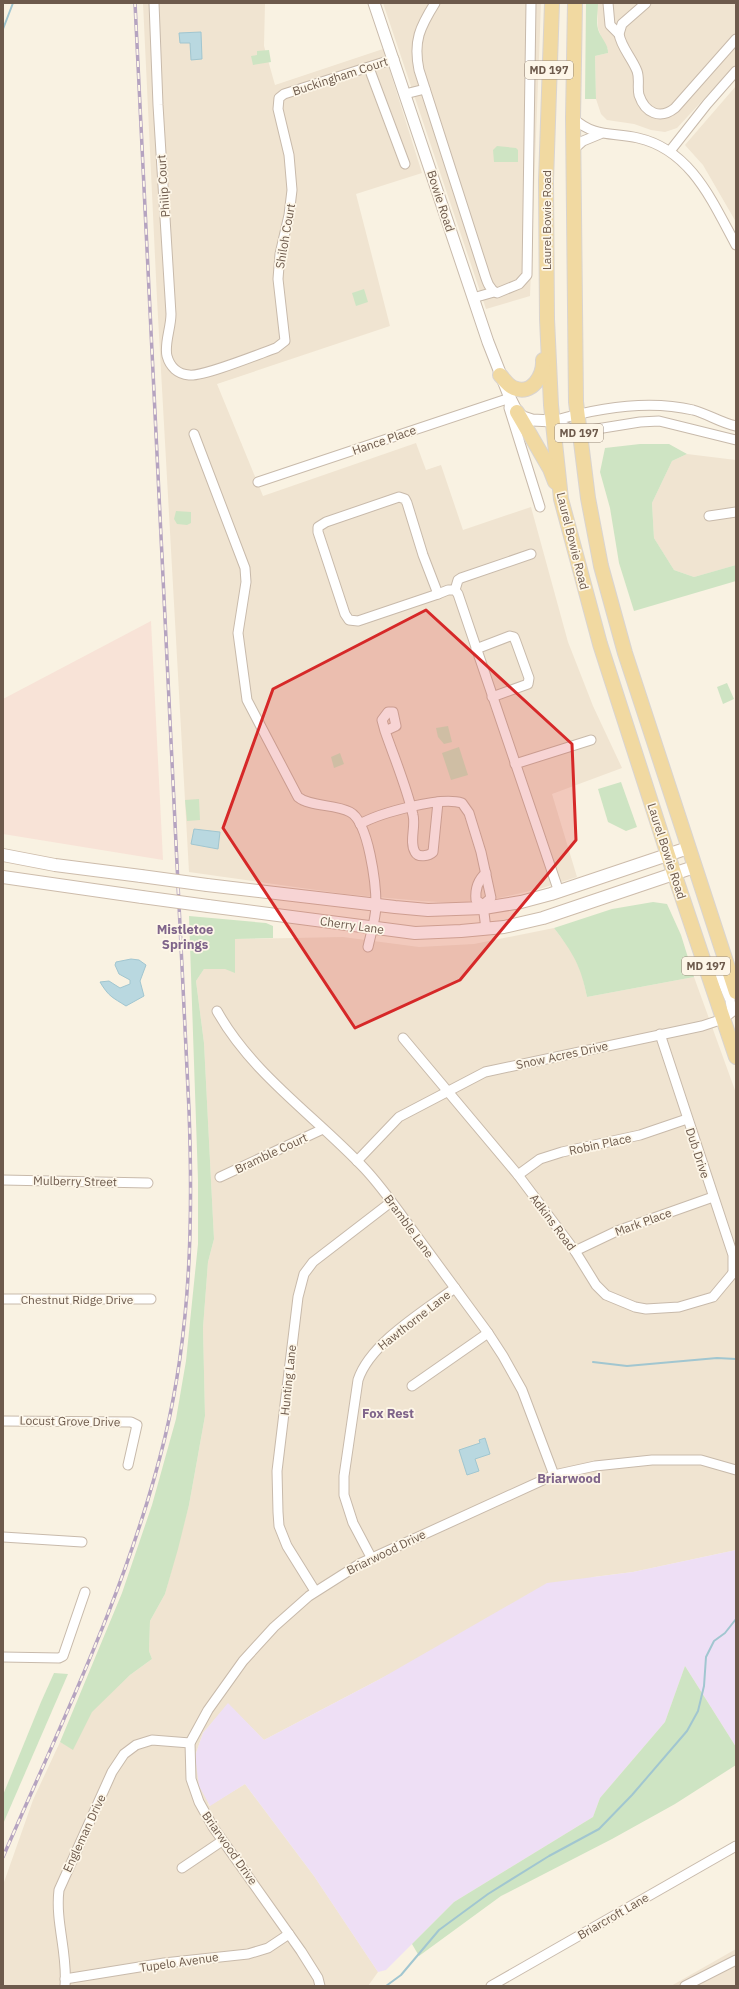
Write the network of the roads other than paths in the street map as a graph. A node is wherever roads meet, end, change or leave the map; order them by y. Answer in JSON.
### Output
{"nodes":[{"id":1,"x":154,"y":3,"type":"edge"},
{"id":2,"x":374,"y":3,"type":"edge"},
{"id":3,"x":435,"y":3,"type":"edge"},
{"id":4,"x":531,"y":3,"type":"edge"},
{"id":5,"x":552,"y":3,"type":"edge"},
{"id":6,"x":575,"y":3,"type":"edge"},
{"id":7,"x":608,"y":3,"type":"edge"},
{"id":8,"x":646,"y":3,"type":"edge"},
{"id":9,"x":619,"y":34,"type":"junction"},
{"id":10,"x":735,"y":43,"type":"edge"},
{"id":11,"x":394,"y":59,"type":"junction"},
{"id":12,"x":368,"y":68,"type":"junction"},
{"id":13,"x":736,"y":71,"type":"edge"},
{"id":14,"x":425,"y":89,"type":"junction"},
{"id":15,"x":287,"y":93,"type":"joint"},
{"id":16,"x":405,"y":94,"type":"junction"},
{"id":17,"x":573,"y":118,"type":"junction"},
{"id":18,"x":600,"y":134,"type":"junction"},
{"id":19,"x":573,"y":150,"type":"junction"},
{"id":20,"x":670,"y":151,"type":"junction"},
{"id":21,"x":405,"y":164,"type":"dead end"},
{"id":22,"x":736,"y":245,"type":"edge"},
{"id":23,"x":494,"y":292,"type":"junction"},
{"id":24,"x":473,"y":298,"type":"junction"},
{"id":25,"x":546,"y":319,"type":"junction"},
{"id":26,"x":286,"y":336,"type":"joint"},
{"id":27,"x":500,"y":375,"type":"junction"},
{"id":28,"x":510,"y":398,"type":"junction"},
{"id":29,"x":517,"y":412,"type":"junction"},
{"id":30,"x":576,"y":414,"type":"junction"},
{"id":31,"x":553,"y":421,"type":"junction"},
{"id":32,"x":736,"y":426,"type":"edge"},
{"id":33,"x":578,"y":432,"type":"junction"},
{"id":34,"x":194,"y":434,"type":"dead end"},
{"id":35,"x":736,"y":440,"type":"edge"},
{"id":36,"x":258,"y":482,"type":"dead end"},
{"id":37,"x":561,"y":499,"type":"junction"},
{"id":38,"x":540,"y":507,"type":"dead end"},
{"id":39,"x":736,"y":512,"type":"edge"},
{"id":40,"x":709,"y":516,"type":"dead end"},
{"id":41,"x":531,"y":554,"type":"dead end"},
{"id":42,"x":455,"y":590,"type":"junction"},
{"id":43,"x":438,"y":594,"type":"junction"},
{"id":44,"x":476,"y":649,"type":"junction"},
{"id":45,"x":492,"y":697,"type":"junction"},
{"id":46,"x":385,"y":731,"type":"dead end"},
{"id":47,"x":591,"y":740,"type":"dead end"},
{"id":48,"x":515,"y":764,"type":"junction"},
{"id":49,"x":438,"y":802,"type":"junction"},
{"id":50,"x":411,"y":808,"type":"junction"},
{"id":51,"x":360,"y":824,"type":"junction"},
{"id":52,"x":688,"y":848,"type":"junction"},
{"id":53,"x":3,"y":855,"type":"edge"},
{"id":54,"x":668,"y":855,"type":"junction"},
{"id":55,"x":694,"y":867,"type":"junction"},
{"id":56,"x":486,"y":873,"type":"junction"},
{"id":57,"x":674,"y":875,"type":"junction"},
{"id":58,"x":3,"y":877,"type":"edge"},
{"id":59,"x":559,"y":892,"type":"junction"},
{"id":60,"x":376,"y":906,"type":"junction"},
{"id":61,"x":484,"y":906,"type":"junction"},
{"id":62,"x":372,"y":928,"type":"junction"},
{"id":63,"x":486,"y":929,"type":"junction"},
{"id":64,"x":368,"y":947,"type":"dead end"},
{"id":65,"x":723,"y":954,"type":"junction"},
{"id":66,"x":736,"y":992,"type":"edge"},
{"id":67,"x":217,"y":1011,"type":"dead end"},
{"id":68,"x":723,"y":1019,"type":"junction"},
{"id":69,"x":660,"y":1034,"type":"junction"},
{"id":70,"x":403,"y":1038,"type":"dead end"},
{"id":71,"x":736,"y":1056,"type":"edge"},
{"id":72,"x":446,"y":1091,"type":"junction"},
{"id":73,"x":687,"y":1119,"type":"junction"},
{"id":74,"x":323,"y":1130,"type":"junction"},
{"id":75,"x":357,"y":1161,"type":"junction"},
{"id":76,"x":518,"y":1175,"type":"junction"},
{"id":77,"x":220,"y":1177,"type":"dead end"},
{"id":78,"x":3,"y":1180,"type":"edge"},
{"id":79,"x":148,"y":1183,"type":"dead end"},
{"id":80,"x":713,"y":1198,"type":"junction"},
{"id":81,"x":391,"y":1202,"type":"junction"},
{"id":82,"x":575,"y":1251,"type":"junction"},
{"id":83,"x":735,"y":1272,"type":"edge"},
{"id":84,"x":455,"y":1288,"type":"junction"},
{"id":85,"x":3,"y":1299,"type":"edge"},
{"id":86,"x":151,"y":1299,"type":"dead end"},
{"id":87,"x":488,"y":1333,"type":"junction"},
{"id":88,"x":412,"y":1386,"type":"dead end"},
{"id":89,"x":3,"y":1421,"type":"edge"},
{"id":90,"x":128,"y":1465,"type":"dead end"},
{"id":91,"x":736,"y":1470,"type":"edge"},
{"id":92,"x":554,"y":1475,"type":"junction"},
{"id":93,"x":3,"y":1537,"type":"edge"},
{"id":94,"x":82,"y":1542,"type":"dead end"},
{"id":95,"x":370,"y":1557,"type":"junction"},
{"id":96,"x":315,"y":1591,"type":"junction"},
{"id":97,"x":85,"y":1592,"type":"dead end"},
{"id":98,"x":3,"y":1657,"type":"edge"},
{"id":99,"x":190,"y":1743,"type":"junction"},
{"id":100,"x":222,"y":1841,"type":"junction"},
{"id":101,"x":736,"y":1846,"type":"edge"},
{"id":102,"x":182,"y":1868,"type":"dead end"},
{"id":103,"x":289,"y":1934,"type":"junction"},
{"id":104,"x":736,"y":1960,"type":"edge"},
{"id":105,"x":65,"y":1983,"type":"edge"},
{"id":106,"x":320,"y":1986,"type":"edge"},
{"id":107,"x":491,"y":1986,"type":"edge"},
{"id":108,"x":685,"y":1986,"type":"edge"}],
"edges":[{"from":1,"to":26,"type":"street","name":"Philip Court"},
{"from":2,"to":11,"type":"street","name":"Bowie Road"},
{"from":3,"to":14,"type":"street"},
{"from":4,"to":23,"type":"street"},
{"from":5,"to":25,"type":"main road","name":"Laurel Bowie Road","number":"MD 197"},
{"from":6,"to":17,"type":"main road","name":"Laurel Bowie Road","number":"MD 197"},
{"from":7,"to":9,"type":"street"},
{"from":8,"to":9,"type":"street"},
{"from":9,"to":10,"type":"street"},
{"from":11,"to":12,"type":"street","name":"Buckingham Court"},
{"from":11,"to":16,"type":"street","name":"Bowie Road"},
{"from":12,"to":15,"type":"street","name":"Buckingham Court"},
{"from":12,"to":21,"type":"street"},
{"from":13,"to":20,"type":"street"},
{"from":14,"to":16,"type":"street"},
{"from":14,"to":23,"type":"street"},
{"from":15,"to":26,"type":"street","name":"Shiloh Court"},
{"from":16,"to":24,"type":"street","name":"Bowie Road"},
{"from":17,"to":18,"type":"street"},
{"from":17,"to":19,"type":"main road","name":"Laurel Bowie Road","number":"MD 197"},
{"from":18,"to":19,"type":"street"},
{"from":18,"to":20,"type":"street"},
{"from":19,"to":30,"type":"main road","name":"Laurel Bowie Road","number":"MD 197"},
{"from":20,"to":22,"type":"street"},
{"from":23,"to":24,"type":"street"},
{"from":24,"to":27,"type":"street","name":"Bowie Road"},
{"from":25,"to":27,"type":"main road"},
{"from":25,"to":31,"type":"main road","name":"Laurel Bowie Road","number":"MD 197"},
{"from":27,"to":28,"type":"street","name":"Bowie Road"},
{"from":28,"to":29,"type":"street","name":"Bowie Road"},
{"from":28,"to":36,"type":"street","name":"Hance Place"},
{"from":28,"to":38,"type":"street","name":"Bowie Road"},
{"from":29,"to":31,"type":"street"},
{"from":29,"to":37,"type":"main road"},
{"from":30,"to":31,"type":"street"},
{"from":30,"to":32,"type":"street"},
{"from":30,"to":33,"type":"main road","name":"Laurel Bowie Road","number":"MD 197"},
{"from":31,"to":33,"type":"street"},
{"from":31,"to":37,"type":"main road","name":"Laurel Bowie Road","number":"MD 197"},
{"from":33,"to":35,"type":"street"},
{"from":33,"to":52,"type":"main road","name":"Laurel Bowie Road","number":"MD 197"},
{"from":34,"to":51,"type":"street"},
{"from":37,"to":54,"type":"main road","name":"Laurel Bowie Road","number":"MD 197"},
{"from":39,"to":40,"type":"street"},
{"from":41,"to":42,"type":"street"},
{"from":42,"to":43,"type":"street"},
{"from":42,"to":44,"type":"street"},
{"from":43,"to":43,"type":"street"},
{"from":44,"to":45,"type":"street"},
{"from":44,"to":45,"type":"street"},
{"from":45,"to":48,"type":"street"},
{"from":46,"to":50,"type":"street"},
{"from":47,"to":48,"type":"street"},
{"from":48,"to":59,"type":"street"},
{"from":49,"to":50,"type":"street"},
{"from":49,"to":50,"type":"street"},
{"from":49,"to":56,"type":"street"},
{"from":50,"to":51,"type":"street"},
{"from":51,"to":60,"type":"street"},
{"from":52,"to":54,"type":"main road","name":"Cherry Lane"},
{"from":52,"to":55,"type":"main road","name":"Laurel Bowie Road","number":"MD 197"},
{"from":53,"to":60,"type":"main road","name":"Cherry Lane","bridge":true},
{"from":54,"to":57,"type":"main road","name":"Laurel Bowie Road","number":"MD 197"},
{"from":54,"to":59,"type":"main road","name":"Cherry Lane"},
{"from":55,"to":57,"type":"main road","name":"Cherry Lane"},
{"from":55,"to":65,"type":"main road","name":"Laurel Bowie Road","number":"MD 197"},
{"from":56,"to":61,"type":"street"},
{"from":56,"to":61,"type":"street"},
{"from":57,"to":63,"type":"main road","name":"Cherry Lane"},
{"from":57,"to":68,"type":"main road","name":"Laurel Bowie Road","number":"MD 197"},
{"from":58,"to":62,"type":"main road","name":"Cherry Lane","bridge":true},
{"from":59,"to":61,"type":"main road","name":"Cherry Lane"},
{"from":60,"to":61,"type":"main road","name":"Cherry Lane"},
{"from":60,"to":62,"type":"street"},
{"from":61,"to":63,"type":"street"},
{"from":62,"to":63,"type":"main road","name":"Cherry Lane"},
{"from":62,"to":64,"type":"street"},
{"from":65,"to":66,"type":"main road","name":"Laurel Bowie Road","number":"MD 197"},
{"from":65,"to":68,"type":"street"},
{"from":67,"to":74,"type":"street","name":"Bramble Lane"},
{"from":68,"to":69,"type":"street","name":"Snow Acres Drive"},
{"from":68,"to":71,"type":"main road","name":"Laurel Bowie Road","number":"MD 197"},
{"from":69,"to":72,"type":"street","name":"Snow Acres Drive"},
{"from":69,"to":73,"type":"street","name":"Dub Drive"},
{"from":70,"to":72,"type":"street","name":"Adkins Road"},
{"from":72,"to":75,"type":"street","name":"Snow Acres Drive"},
{"from":72,"to":76,"type":"street","name":"Adkins Road"},
{"from":73,"to":76,"type":"street","name":"Robin Place"},
{"from":73,"to":80,"type":"street","name":"Dub Drive"},
{"from":74,"to":75,"type":"street","name":"Bramble Lane"},
{"from":74,"to":77,"type":"street","name":"Bramble Court"},
{"from":75,"to":81,"type":"street","name":"Bramble Lane"},
{"from":76,"to":82,"type":"street","name":"Adkins Road"},
{"from":78,"to":79,"type":"street","name":"Mulberry Street"},
{"from":80,"to":82,"type":"street","name":"Mark Place"},
{"from":80,"to":83,"type":"street","name":"Dub Drive"},
{"from":81,"to":84,"type":"street","name":"Bramble Lane"},
{"from":81,"to":96,"type":"street","name":"Hunting Lane"},
{"from":82,"to":83,"type":"street","name":"Adkins Road"},
{"from":84,"to":87,"type":"street","name":"Bramble Lane"},
{"from":84,"to":95,"type":"street","name":"Hawthorne Lane"},
{"from":85,"to":86,"type":"street","name":"Chestnut Ridge Drive"},
{"from":87,"to":88,"type":"street"},
{"from":87,"to":92,"type":"street","name":"Bramble Lane"},
{"from":89,"to":90,"type":"street","name":"Locust Grove Drive"},
{"from":91,"to":92,"type":"street","name":"Briarwood Drive"},
{"from":92,"to":95,"type":"street","name":"Briarwood Drive"},
{"from":93,"to":94,"type":"street"},
{"from":95,"to":96,"type":"street","name":"Briarwood Drive"},
{"from":96,"to":99,"type":"street","name":"Briarwood Drive"},
{"from":97,"to":98,"type":"street"},
{"from":99,"to":100,"type":"street","name":"Briarwood Drive"},
{"from":99,"to":105,"type":"street","name":"Engleman Drive"},
{"from":100,"to":102,"type":"street"},
{"from":100,"to":103,"type":"street","name":"Briarwood Drive"},
{"from":101,"to":107,"type":"street","name":"Briarcroft Lane"},
{"from":103,"to":105,"type":"street","name":"Tupelo Avenue"},
{"from":103,"to":106,"type":"street","name":"Briarwood Drive"},
{"from":104,"to":108,"type":"street"}]}
